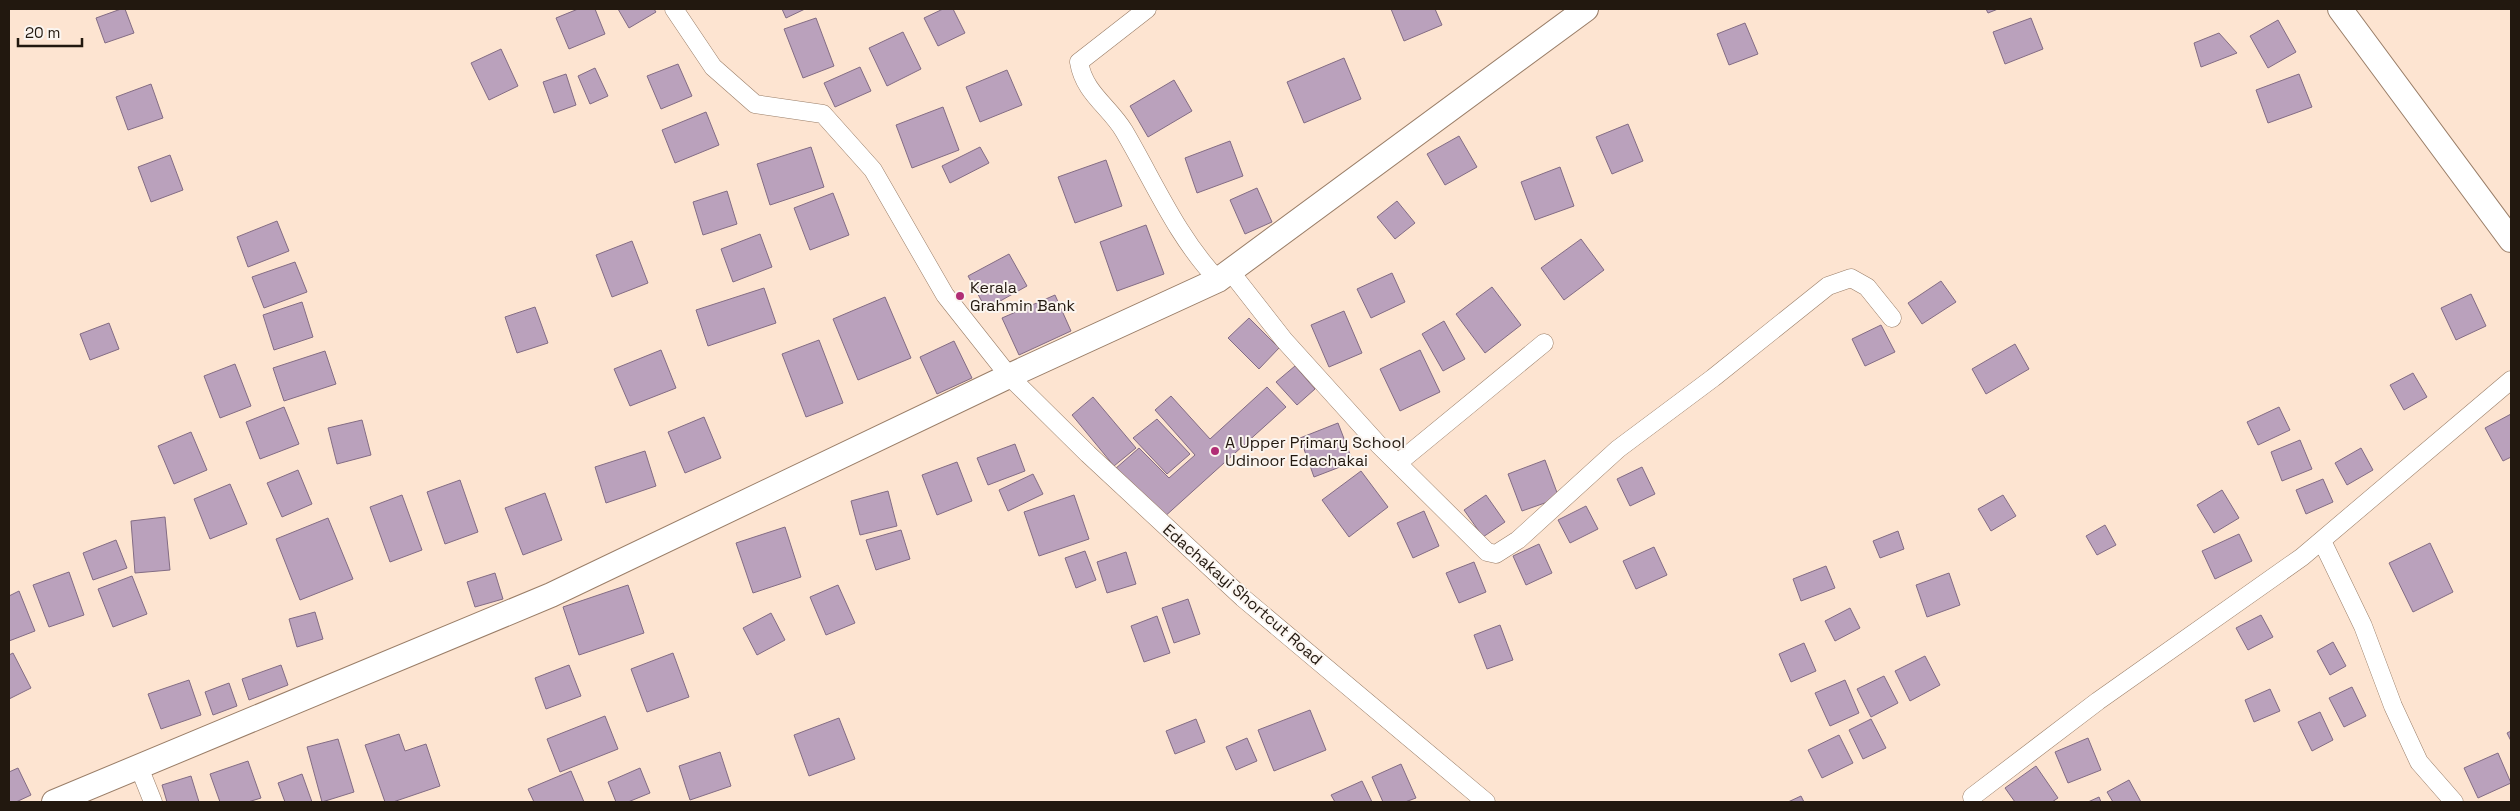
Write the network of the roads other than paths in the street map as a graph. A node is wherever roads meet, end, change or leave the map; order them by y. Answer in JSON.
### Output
{"nodes":[{"id":1,"x":674,"y":9,"type":"edge"},
{"id":2,"x":1147,"y":9,"type":"edge"},
{"id":3,"x":1586,"y":9,"type":"edge"},
{"id":4,"x":2340,"y":9,"type":"edge"},
{"id":5,"x":2511,"y":240,"type":"edge"},
{"id":6,"x":1224,"y":276,"type":"junction"},
{"id":7,"x":1892,"y":318,"type":"dead end"},
{"id":8,"x":1544,"y":342,"type":"dead end"},
{"id":9,"x":1010,"y":376,"type":"junction"},
{"id":10,"x":2511,"y":380,"type":"edge"},
{"id":11,"x":1398,"y":463,"type":"junction"},
{"id":12,"x":2322,"y":541,"type":"junction"},
{"id":13,"x":139,"y":767,"type":"junction"},
{"id":14,"x":1972,"y":797,"type":"dead end"},
{"id":15,"x":54,"y":802,"type":"edge"},
{"id":16,"x":153,"y":802,"type":"edge"},
{"id":17,"x":1486,"y":802,"type":"edge"},
{"id":18,"x":2454,"y":802,"type":"edge"}],
"edges":[{"from":1,"to":9,"type":"street","name":"Edachakayi Shortcut Road"},
{"from":2,"to":6,"type":"street"},
{"from":3,"to":6,"type":"main road"},
{"from":4,"to":5,"type":"main road"},
{"from":6,"to":9,"type":"main road"},
{"from":6,"to":11,"type":"street"},
{"from":7,"to":11,"type":"street"},
{"from":8,"to":11,"type":"street"},
{"from":9,"to":13,"type":"main road"},
{"from":9,"to":17,"type":"street","name":"Edachakayi Shortcut Road"},
{"from":10,"to":12,"type":"street"},
{"from":12,"to":14,"type":"street"},
{"from":12,"to":18,"type":"street"},
{"from":13,"to":15,"type":"main road"},
{"from":13,"to":16,"type":"street"}]}
